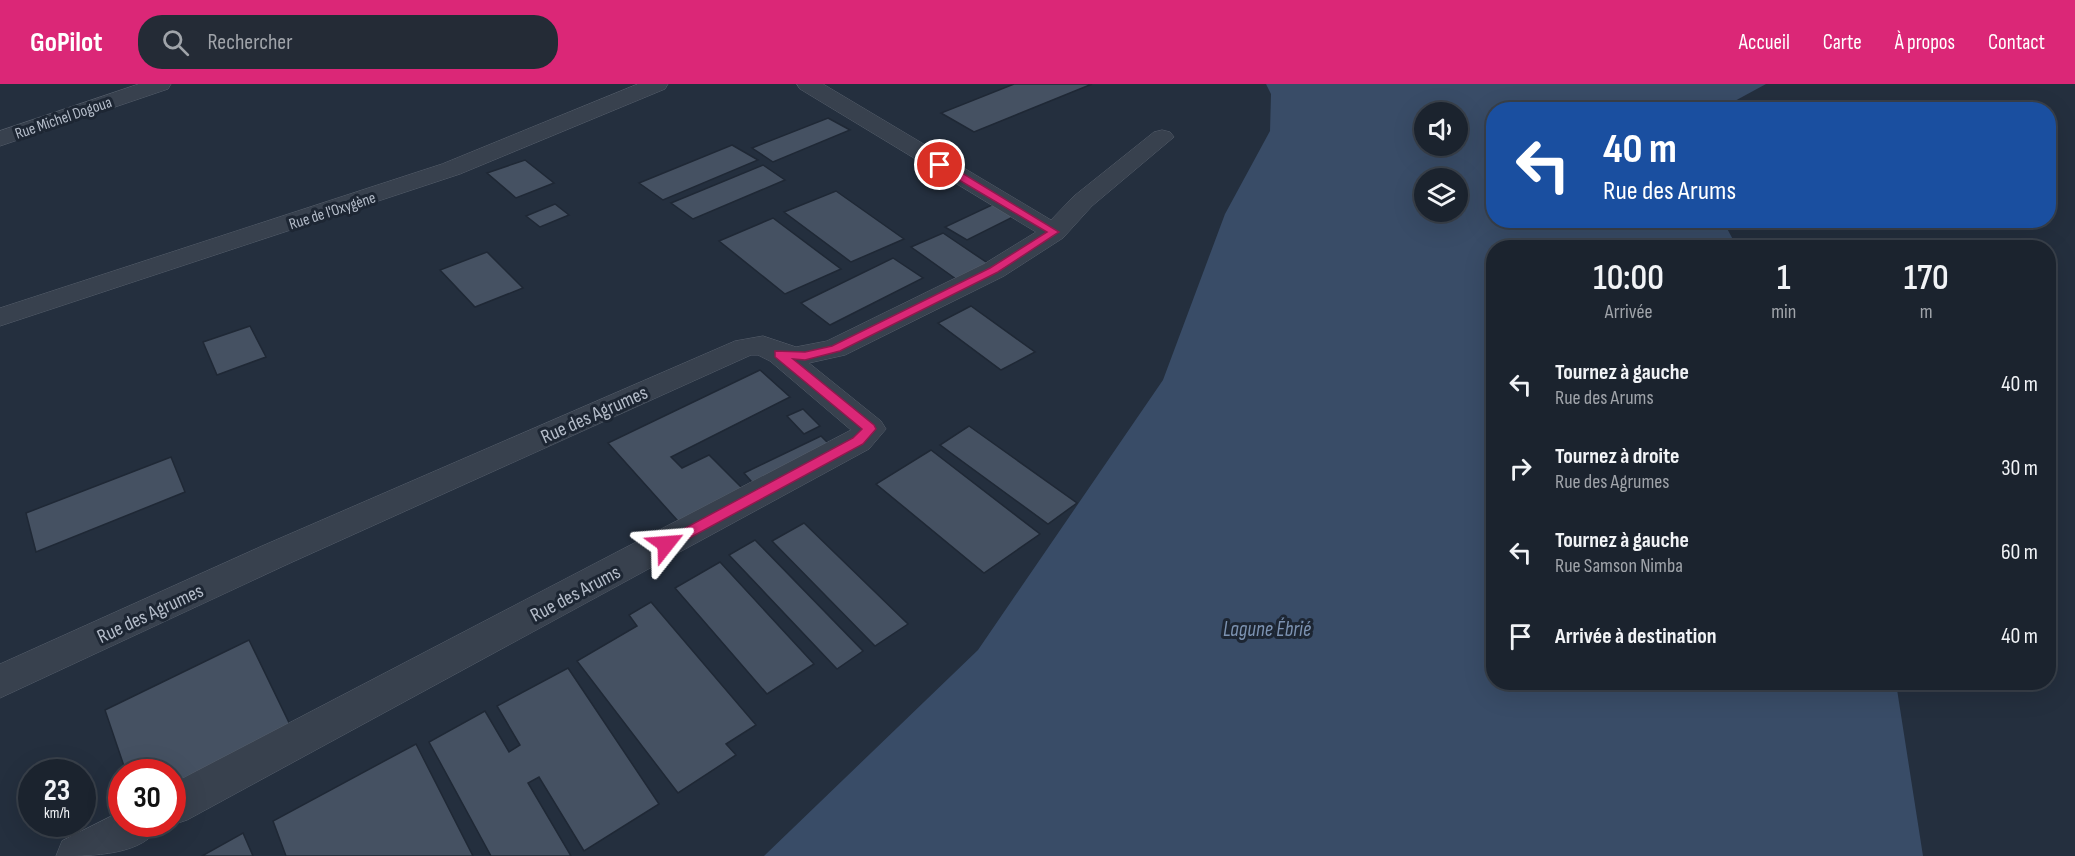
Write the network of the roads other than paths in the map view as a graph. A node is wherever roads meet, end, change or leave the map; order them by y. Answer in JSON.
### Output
{"nodes":[{"id":1,"x":160,"y":84,"type":"edge"},
{"id":2,"x":657,"y":84,"type":"edge"},
{"id":3,"x":808,"y":84,"type":"edge"},
{"id":4,"x":1162,"y":137,"type":"dead end"},
{"id":5,"x":0,"y":139,"type":"edge"},
{"id":6,"x":1054,"y":232,"type":"junction"},
{"id":7,"x":0,"y":317,"type":"edge"},
{"id":8,"x":780,"y":354,"type":"junction"},
{"id":9,"x":0,"y":682,"type":"edge"},
{"id":10,"x":186,"y":799,"type":"edge"},
{"id":11,"x":114,"y":837,"type":"edge"},
{"id":12,"x":78,"y":856,"type":"edge"}],
"edges":[{"from":1,"to":5,"type":"street","name":"Rue Michel Dogoua"},
{"from":2,"to":7,"type":"street","name":"Rue de l'Oxygène"},
{"from":3,"to":6,"type":"street"},
{"from":4,"to":6,"type":"street","name":"Rue des Agrumes"},
{"from":6,"to":8,"type":"street","name":"Rue des Agrumes"},
{"from":8,"to":9,"type":"street","name":"Rue des Agrumes"},
{"from":8,"to":10,"type":"street","name":"Rue des Arums"},
{"from":11,"to":12,"type":"street"}]}
